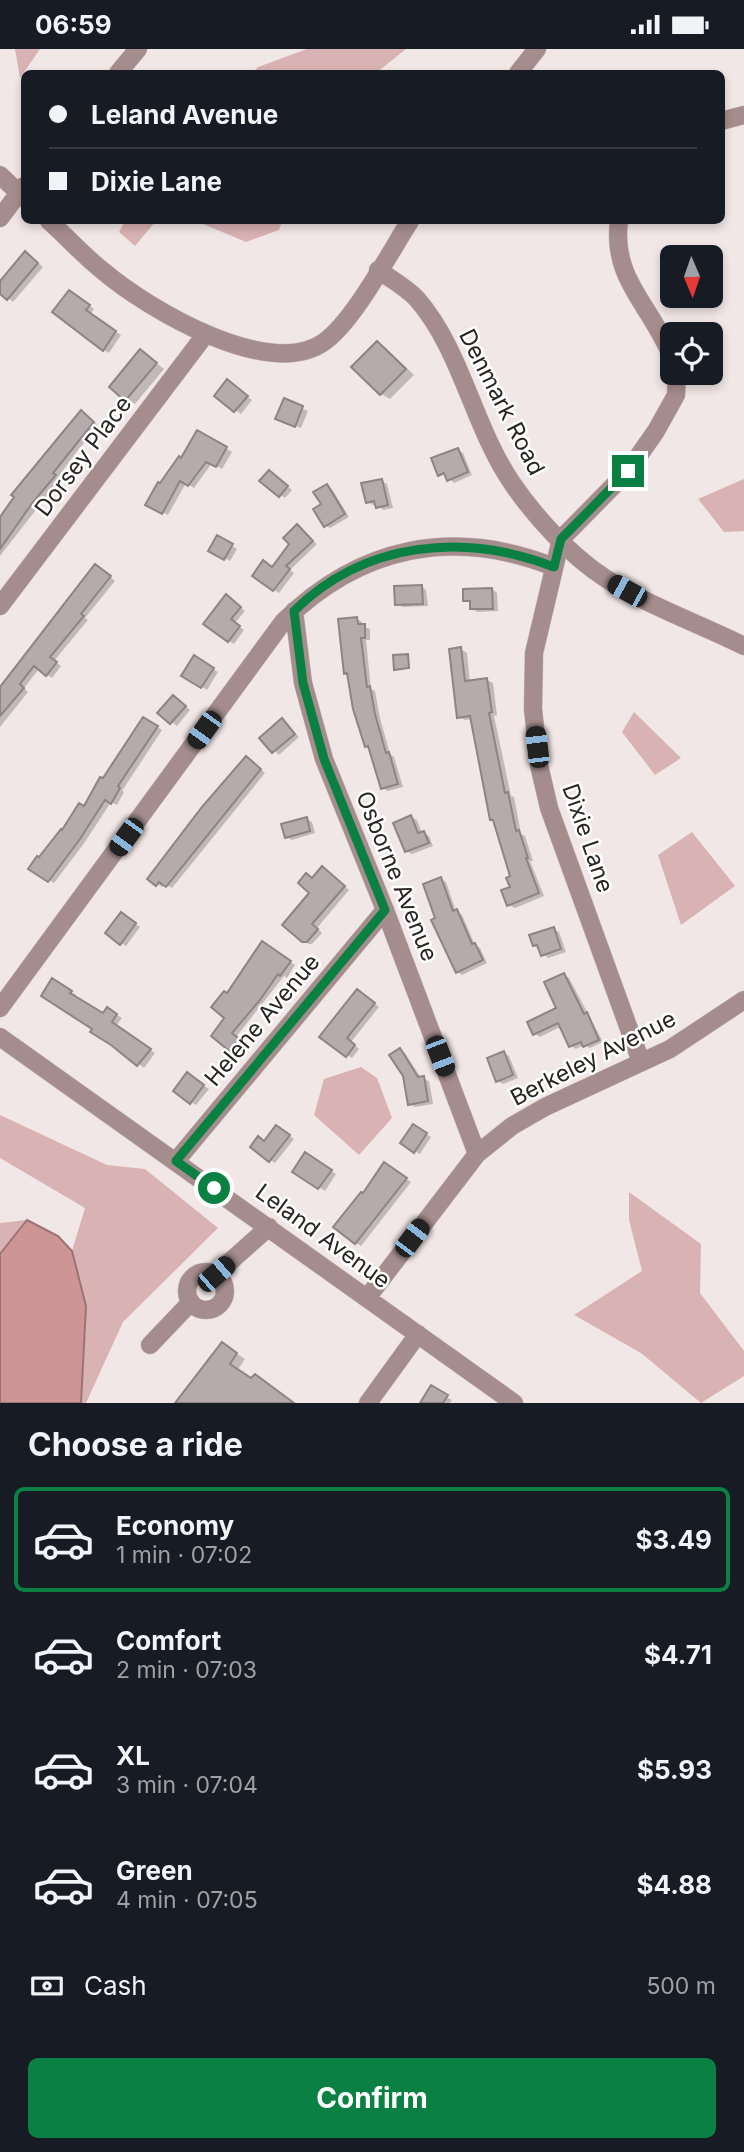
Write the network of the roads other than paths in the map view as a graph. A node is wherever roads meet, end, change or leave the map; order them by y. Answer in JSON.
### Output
{"nodes":[{"id":1,"x":138,"y":49,"type":"edge"},
{"id":2,"x":537,"y":49,"type":"edge"},
{"id":3,"x":120,"y":70,"type":"edge"},
{"id":4,"x":521,"y":70,"type":"edge"},
{"id":5,"x":744,"y":114,"type":"edge"},
{"id":6,"x":725,"y":120,"type":"edge"},
{"id":7,"x":0,"y":175,"type":"edge"},
{"id":8,"x":21,"y":191,"type":"edge"},
{"id":9,"x":21,"y":194,"type":"edge"},
{"id":10,"x":0,"y":218,"type":"edge"},
{"id":11,"x":52,"y":224,"type":"edge"},
{"id":12,"x":408,"y":224,"type":"edge"},
{"id":13,"x":619,"y":224,"type":"edge"},
{"id":14,"x":379,"y":270,"type":"junction"},
{"id":15,"x":205,"y":335,"type":"junction"},
{"id":16,"x":660,"y":337,"type":"edge"},
{"id":17,"x":676,"y":385,"type":"edge"},
{"id":18,"x":561,"y":539,"type":"junction"},
{"id":19,"x":554,"y":567,"type":"junction"},
{"id":20,"x":0,"y":606,"type":"edge"},
{"id":21,"x":294,"y":611,"type":"junction"},
{"id":22,"x":744,"y":646,"type":"edge"},
{"id":23,"x":385,"y":910,"type":"junction"},
{"id":24,"x":744,"y":1000,"type":"edge"},
{"id":25,"x":0,"y":1008,"type":"edge"},
{"id":26,"x":0,"y":1037,"type":"edge"},
{"id":27,"x":640,"y":1062,"type":"junction"},
{"id":28,"x":477,"y":1154,"type":"junction"},
{"id":29,"x":176,"y":1161,"type":"junction"},
{"id":30,"x":269,"y":1227,"type":"junction"},
{"id":31,"x":216,"y":1274,"type":"junction"},
{"id":32,"x":367,"y":1298,"type":"junction"},
{"id":33,"x":191,"y":1302,"type":"junction"},
{"id":34,"x":418,"y":1335,"type":"junction"},
{"id":35,"x":150,"y":1345,"type":"dead end"},
{"id":36,"x":368,"y":1403,"type":"edge"},
{"id":37,"x":513,"y":1403,"type":"edge"}],
"edges":[{"from":1,"to":3,"type":"street"},
{"from":2,"to":4,"type":"street"},
{"from":5,"to":6,"type":"street"},
{"from":7,"to":8,"type":"street"},
{"from":9,"to":10,"type":"street"},
{"from":11,"to":15,"type":"street"},
{"from":12,"to":14,"type":"street"},
{"from":13,"to":16,"type":"street"},
{"from":14,"to":15,"type":"street"},
{"from":14,"to":18,"type":"street","name":"Denmark Road"},
{"from":15,"to":20,"type":"street","name":"Dorsey Place"},
{"from":17,"to":18,"type":"street"},
{"from":18,"to":19,"type":"street","name":"Dixie Lane"},
{"from":18,"to":22,"type":"street","name":"Denmark Road"},
{"from":19,"to":21,"type":"street"},
{"from":19,"to":27,"type":"street","name":"Dixie Lane"},
{"from":21,"to":23,"type":"street","name":"Osborne Avenue"},
{"from":21,"to":25,"type":"street"},
{"from":23,"to":28,"type":"street","name":"Osborne Avenue"},
{"from":23,"to":29,"type":"street","name":"Helene Avenue"},
{"from":24,"to":27,"type":"street","name":"Berkeley Avenue"},
{"from":26,"to":29,"type":"street","name":"Leland Avenue"},
{"from":27,"to":28,"type":"street","name":"Berkeley Avenue"},
{"from":28,"to":32,"type":"street","name":"Berkeley Avenue"},
{"from":29,"to":30,"type":"street","name":"Leland Avenue"},
{"from":30,"to":31,"type":"street"},
{"from":30,"to":32,"type":"street","name":"Leland Avenue"},
{"from":31,"to":33,"type":"street"},
{"from":31,"to":33,"type":"street"},
{"from":32,"to":34,"type":"street","name":"Leland Avenue"},
{"from":33,"to":35,"type":"street"},
{"from":34,"to":36,"type":"street"},
{"from":34,"to":37,"type":"street","name":"Leland Avenue"}]}
